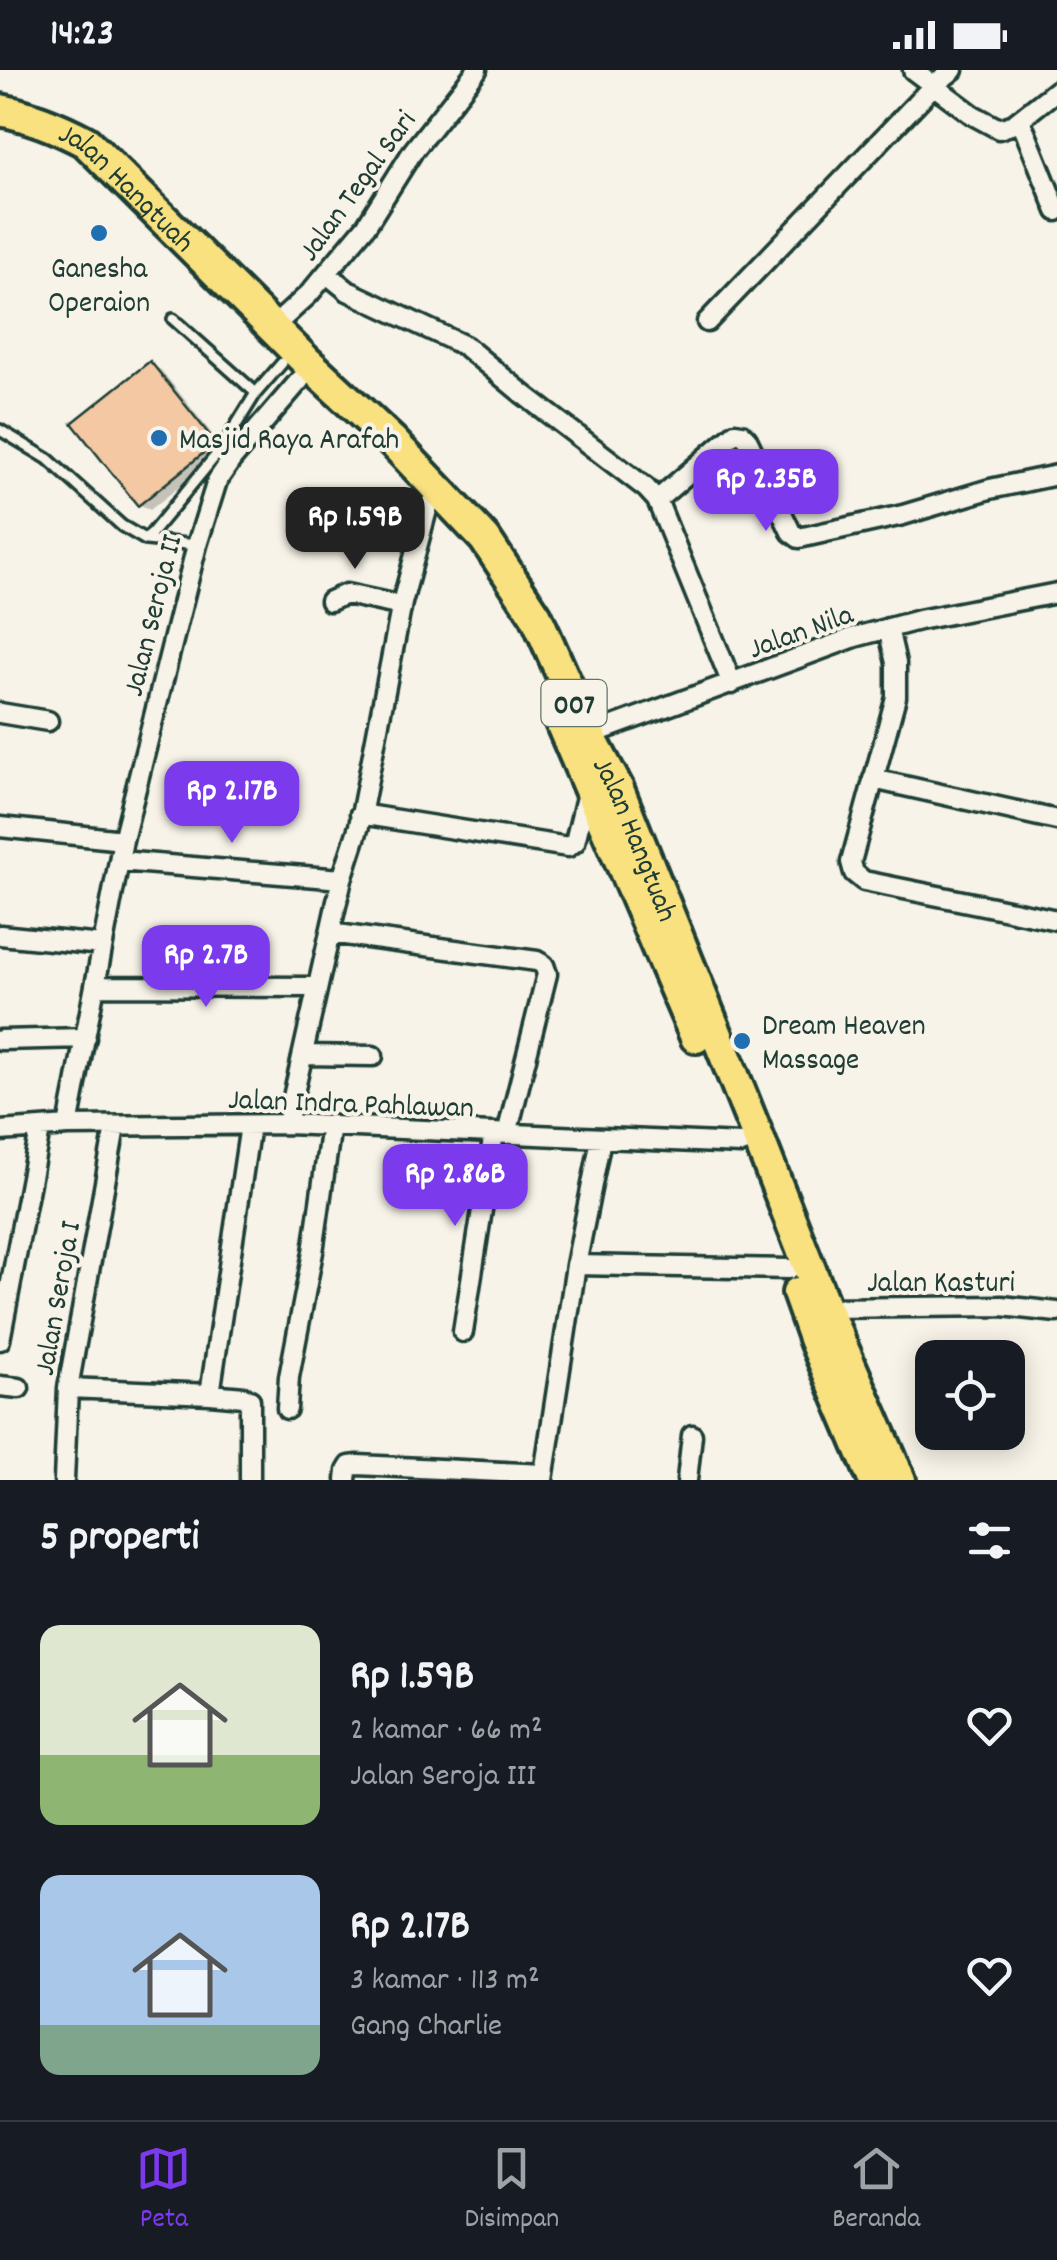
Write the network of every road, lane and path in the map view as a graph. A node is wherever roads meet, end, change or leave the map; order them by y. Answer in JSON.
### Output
{"nodes":[{"id":1,"x":477,"y":70,"type":"edge"},
{"id":2,"x":913,"y":70,"type":"edge"},
{"id":3,"x":952,"y":70,"type":"edge"},
{"id":4,"x":934,"y":85,"type":"junction"},
{"id":5,"x":1057,"y":90,"type":"edge"},
{"id":6,"x":0,"y":110,"type":"edge"},
{"id":7,"x":1020,"y":119,"type":"junction"},
{"id":8,"x":0,"y":128,"type":"edge"},
{"id":9,"x":1057,"y":211,"type":"edge"},
{"id":10,"x":326,"y":274,"type":"junction"},
{"id":11,"x":173,"y":318,"type":"dead end"},
{"id":12,"x":707,"y":322,"type":"dead end"},
{"id":13,"x":273,"y":327,"type":"junction"},
{"id":14,"x":291,"y":371,"type":"junction"},
{"id":15,"x":256,"y":393,"type":"junction"},
{"id":16,"x":0,"y":430,"type":"edge"},
{"id":17,"x":385,"y":449,"type":"junction"},
{"id":18,"x":1057,"y":475,"type":"edge"},
{"id":19,"x":657,"y":500,"type":"junction"},
{"id":20,"x":428,"y":506,"type":"junction"},
{"id":21,"x":146,"y":540,"type":"junction"},
{"id":22,"x":196,"y":544,"type":"junction"},
{"id":23,"x":1057,"y":593,"type":"edge"},
{"id":24,"x":330,"y":601,"type":"dead end"},
{"id":25,"x":402,"y":603,"type":"junction"},
{"id":26,"x":888,"y":628,"type":"junction"},
{"id":27,"x":732,"y":684,"type":"junction"},
{"id":28,"x":0,"y":713,"type":"edge"},
{"id":29,"x":48,"y":721,"type":"dead end"},
{"id":30,"x":579,"y":739,"type":"junction"},
{"id":31,"x":873,"y":779,"type":"junction"},
{"id":32,"x":589,"y":783,"type":"junction"},
{"id":33,"x":360,"y":814,"type":"junction"},
{"id":34,"x":1057,"y":820,"type":"edge"},
{"id":35,"x":0,"y":827,"type":"edge"},
{"id":36,"x":123,"y":840,"type":"junction"},
{"id":37,"x":119,"y":861,"type":"junction"},
{"id":38,"x":342,"y":878,"type":"junction"},
{"id":39,"x":1057,"y":920,"type":"edge"},
{"id":40,"x":330,"y":934,"type":"junction"},
{"id":41,"x":0,"y":935,"type":"edge"},
{"id":42,"x":102,"y":945,"type":"junction"},
{"id":43,"x":95,"y":986,"type":"junction"},
{"id":44,"x":318,"y":988,"type":"junction"},
{"id":45,"x":86,"y":1038,"type":"junction"},
{"id":46,"x":0,"y":1040,"type":"edge"},
{"id":47,"x":304,"y":1055,"type":"junction"},
{"id":48,"x":372,"y":1056,"type":"dead end"},
{"id":49,"x":287,"y":1124,"type":"junction"},
{"id":50,"x":250,"y":1125,"type":"junction"},
{"id":51,"x":331,"y":1125,"type":"junction"},
{"id":52,"x":68,"y":1126,"type":"junction"},
{"id":53,"x":115,"y":1128,"type":"junction"},
{"id":54,"x":40,"y":1130,"type":"junction"},
{"id":55,"x":0,"y":1131,"type":"edge"},
{"id":56,"x":501,"y":1134,"type":"junction"},
{"id":57,"x":600,"y":1139,"type":"junction"},
{"id":58,"x":750,"y":1140,"type":"junction"},
{"id":59,"x":576,"y":1264,"type":"junction"},
{"id":60,"x":789,"y":1268,"type":"junction"},
{"id":61,"x":824,"y":1308,"type":"junction"},
{"id":62,"x":1057,"y":1312,"type":"edge"},
{"id":63,"x":463,"y":1332,"type":"dead end"},
{"id":64,"x":0,"y":1340,"type":"edge"},
{"id":65,"x":68,"y":1388,"type":"junction"},
{"id":66,"x":210,"y":1394,"type":"junction"},
{"id":67,"x":287,"y":1409,"type":"dead end"},
{"id":68,"x":692,"y":1435,"type":"dead end"},
{"id":69,"x":544,"y":1477,"type":"edge"},
{"id":70,"x":64,"y":1480,"type":"edge"},
{"id":71,"x":250,"y":1480,"type":"edge"},
{"id":72,"x":346,"y":1480,"type":"edge"},
{"id":73,"x":687,"y":1480,"type":"edge"},
{"id":74,"x":874,"y":1480,"type":"edge"},
{"id":75,"x":900,"y":1480,"type":"edge"}],
"edges":[{"from":1,"to":10,"type":"street","name":"Jalan Tegal Sari"},
{"from":2,"to":4,"type":"street"},
{"from":3,"to":4,"type":"street"},
{"from":4,"to":7,"type":"street"},
{"from":4,"to":12,"type":"street"},
{"from":5,"to":7,"type":"street"},
{"from":6,"to":13,"type":"highway","name":"Jalan Hangtuah","number":"007"},
{"from":7,"to":9,"type":"street"},
{"from":8,"to":14,"type":"highway","name":"Jalan Hangtuah","number":"007"},
{"from":10,"to":13,"type":"street","name":"Jalan Tegal Sari"},
{"from":10,"to":19,"type":"street"},
{"from":11,"to":15,"type":"lane"},
{"from":13,"to":17,"type":"highway","name":"Jalan Hangtuah","number":"007"},
{"from":14,"to":15,"type":"lane"},
{"from":14,"to":17,"type":"highway","name":"Jalan Hangtuah","number":"007"},
{"from":14,"to":22,"type":"street","name":"Jalan Seroja II"},
{"from":15,"to":21,"type":"lane"},
{"from":16,"to":21,"type":"lane"},
{"from":17,"to":20,"type":"highway","name":"Jalan Hangtuah","number":"007"},
{"from":17,"to":30,"type":"highway","name":"Jalan Hangtuah","number":"007"},
{"from":18,"to":19,"type":"street"},
{"from":19,"to":27,"type":"street"},
{"from":20,"to":25,"type":"street"},
{"from":20,"to":30,"type":"highway","name":"Jalan Hangtuah","number":"007"},
{"from":21,"to":22,"type":"lane"},
{"from":22,"to":36,"type":"street","name":"Jalan Seroja II"},
{"from":23,"to":26,"type":"street","name":"Jalan Nila"},
{"from":24,"to":25,"type":"street"},
{"from":25,"to":33,"type":"street"},
{"from":26,"to":27,"type":"street","name":"Jalan Nila"},
{"from":26,"to":31,"type":"street"},
{"from":27,"to":30,"type":"street","name":"Jalan Nila"},
{"from":28,"to":29,"type":"street"},
{"from":30,"to":32,"type":"highway","name":"Jalan Hangtuah","number":"007"},
{"from":30,"to":58,"type":"highway","name":"Jalan Hangtuah","number":"007"},
{"from":31,"to":34,"type":"street"},
{"from":31,"to":39,"type":"street"},
{"from":32,"to":33,"type":"street"},
{"from":32,"to":58,"type":"highway","name":"Jalan Hangtuah","number":"007"},
{"from":33,"to":38,"type":"street"},
{"from":35,"to":36,"type":"street"},
{"from":36,"to":37,"type":"street","name":"Jalan Seroja II"},
{"from":37,"to":38,"type":"street"},
{"from":37,"to":42,"type":"street","name":"Jalan Seroja II"},
{"from":38,"to":40,"type":"street"},
{"from":40,"to":44,"type":"street"},
{"from":40,"to":56,"type":"street"},
{"from":41,"to":42,"type":"street"},
{"from":42,"to":43,"type":"street","name":"Jalan Seroja II"},
{"from":43,"to":44,"type":"street"},
{"from":43,"to":45,"type":"street","name":"Jalan Seroja II"},
{"from":44,"to":47,"type":"street"},
{"from":45,"to":46,"type":"street"},
{"from":45,"to":52,"type":"street","name":"Jalan Seroja II"},
{"from":47,"to":48,"type":"street"},
{"from":47,"to":49,"type":"street"},
{"from":49,"to":50,"type":"street","name":"Jalan Indra Pahlawan"},
{"from":49,"to":51,"type":"street","name":"Jalan Indra Pahlawan"},
{"from":50,"to":53,"type":"street","name":"Jalan Indra Pahlawan"},
{"from":50,"to":66,"type":"street"},
{"from":51,"to":56,"type":"street","name":"Jalan Indra Pahlawan"},
{"from":51,"to":67,"type":"street"},
{"from":52,"to":53,"type":"street","name":"Jalan Indra Pahlawan"},
{"from":52,"to":54,"type":"street","name":"Jalan Indra Pahlawan"},
{"from":53,"to":65,"type":"street","name":"Jalan Seroja I"},
{"from":54,"to":55,"type":"street","name":"Jalan Indra Pahlawan"},
{"from":54,"to":64,"type":"street"},
{"from":56,"to":57,"type":"street","name":"Jalan Indra Pahlawan"},
{"from":56,"to":63,"type":"street"},
{"from":57,"to":58,"type":"street","name":"Jalan Indra Pahlawan"},
{"from":57,"to":59,"type":"street"},
{"from":58,"to":60,"type":"highway","name":"Jalan Hangtuah","number":"007"},
{"from":58,"to":61,"type":"highway","name":"Jalan Hangtuah","number":"007"},
{"from":59,"to":60,"type":"street"},
{"from":59,"to":69,"type":"street"},
{"from":60,"to":74,"type":"highway","name":"Jalan Hangtuah","number":"007"},
{"from":61,"to":62,"type":"street","name":"Jalan Kasturi"},
{"from":61,"to":75,"type":"highway","name":"Jalan Hangtuah","number":"007"},
{"from":65,"to":66,"type":"street"},
{"from":65,"to":70,"type":"street","name":"Jalan Seroja I"},
{"from":66,"to":71,"type":"street"},
{"from":68,"to":73,"type":"street"},
{"from":69,"to":72,"type":"street"}]}
